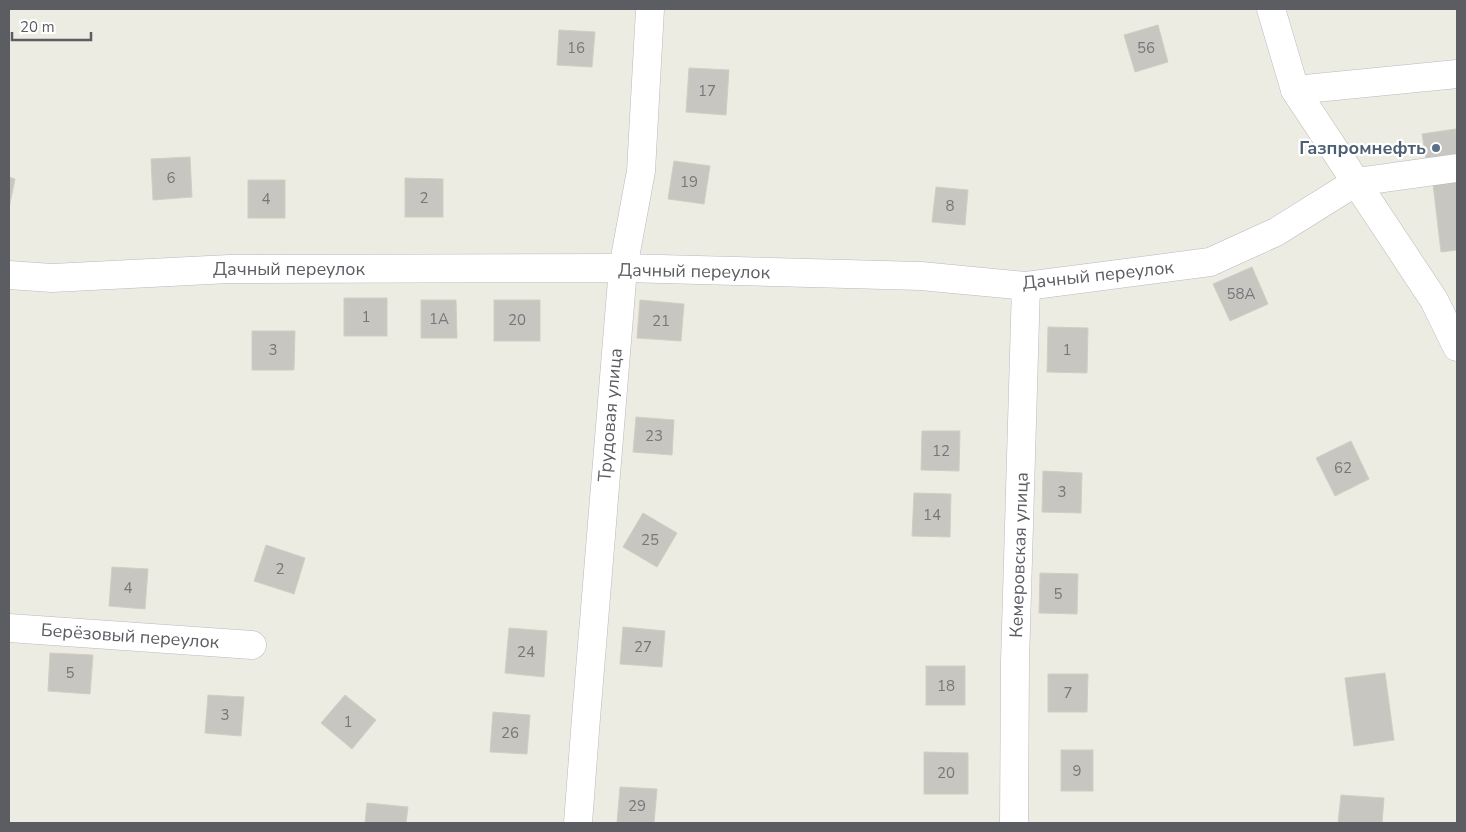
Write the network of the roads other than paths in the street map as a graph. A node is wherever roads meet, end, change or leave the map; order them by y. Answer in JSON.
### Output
{"nodes":[{"id":1,"x":650,"y":9,"type":"edge"},
{"id":2,"x":1271,"y":9,"type":"edge"},
{"id":3,"x":1457,"y":74,"type":"edge"},
{"id":4,"x":1295,"y":90,"type":"junction"},
{"id":5,"x":1457,"y":168,"type":"edge"},
{"id":6,"x":1356,"y":182,"type":"junction"},
{"id":7,"x":623,"y":268,"type":"junction"},
{"id":8,"x":9,"y":275,"type":"edge"},
{"id":9,"x":1026,"y":286,"type":"junction"},
{"id":10,"x":1457,"y":347,"type":"edge"},
{"id":11,"x":9,"y":628,"type":"edge"},
{"id":12,"x":252,"y":645,"type":"dead end"},
{"id":13,"x":578,"y":823,"type":"edge"},
{"id":14,"x":1014,"y":823,"type":"edge"}],
"edges":[{"from":1,"to":7,"type":"street","name":"Трудовая улица"},
{"from":2,"to":4,"type":"street"},
{"from":3,"to":4,"type":"street"},
{"from":4,"to":6,"type":"street"},
{"from":5,"to":6,"type":"street"},
{"from":6,"to":9,"type":"street","name":"Дачный переулок"},
{"from":6,"to":10,"type":"street"},
{"from":7,"to":8,"type":"street","name":"Дачный переулок"},
{"from":7,"to":9,"type":"street","name":"Дачный переулок"},
{"from":7,"to":13,"type":"street","name":"Трудовая улица"},
{"from":9,"to":14,"type":"street","name":"Кемеровская улица"},
{"from":11,"to":12,"type":"street","name":"Берёзовый переулок"}]}
